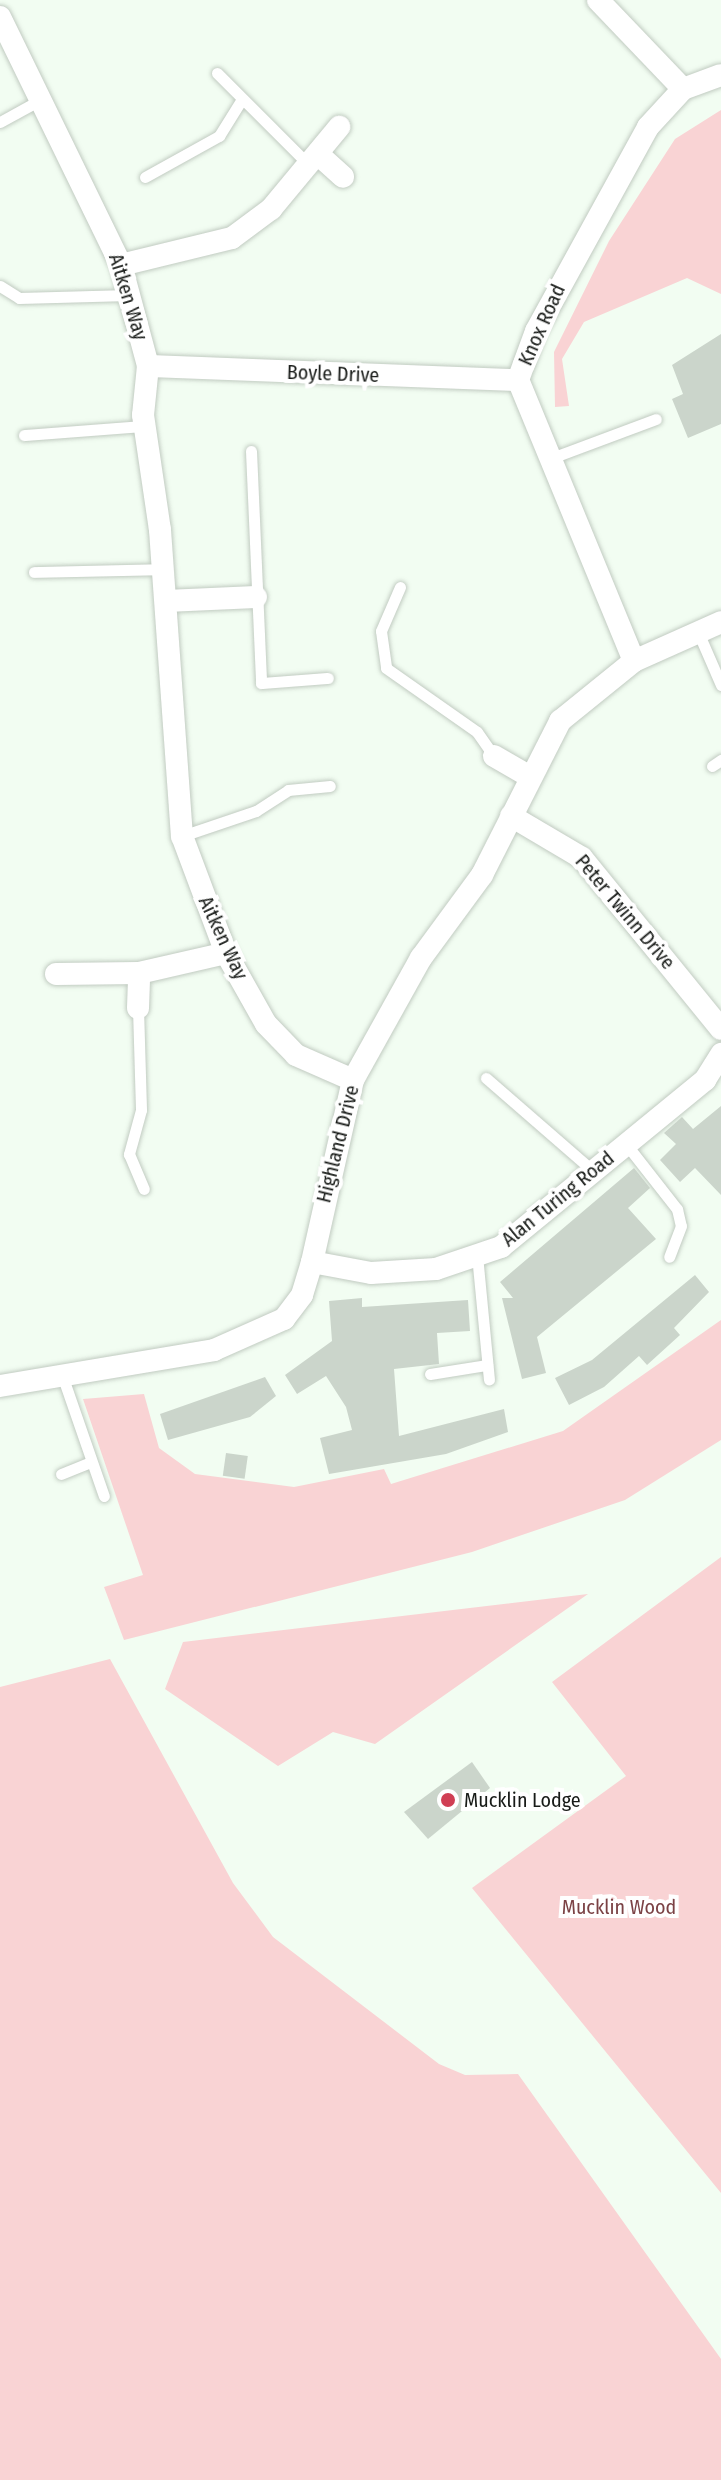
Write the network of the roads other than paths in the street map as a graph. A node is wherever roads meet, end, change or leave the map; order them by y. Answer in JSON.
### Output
{"nodes":[{"id":1,"x":598,"y":0,"type":"edge"},
{"id":2,"x":0,"y":17,"type":"edge"},
{"id":3,"x":217,"y":73,"type":"dead end"},
{"id":4,"x":721,"y":75,"type":"edge"},
{"id":5,"x":683,"y":89,"type":"junction"},
{"id":6,"x":42,"y":99,"type":"junction"},
{"id":7,"x":242,"y":99,"type":"junction"},
{"id":8,"x":0,"y":122,"type":"edge"},
{"id":9,"x":339,"y":127,"type":"dead end"},
{"id":10,"x":315,"y":161,"type":"junction"},
{"id":11,"x":145,"y":177,"type":"dead end"},
{"id":12,"x":343,"y":177,"type":"dead end"},
{"id":13,"x":121,"y":265,"type":"junction"},
{"id":14,"x":1,"y":289,"type":"edge"},
{"id":15,"x":129,"y":295,"type":"junction"},
{"id":16,"x":148,"y":366,"type":"junction"},
{"id":17,"x":518,"y":380,"type":"junction"},
{"id":18,"x":656,"y":419,"type":"dead end"},
{"id":19,"x":144,"y":426,"type":"junction"},
{"id":20,"x":24,"y":435,"type":"dead end"},
{"id":21,"x":251,"y":451,"type":"dead end"},
{"id":22,"x":549,"y":460,"type":"junction"},
{"id":23,"x":164,"y":569,"type":"junction"},
{"id":24,"x":34,"y":572,"type":"dead end"},
{"id":25,"x":400,"y":587,"type":"dead end"},
{"id":26,"x":256,"y":597,"type":"junction"},
{"id":27,"x":166,"y":601,"type":"junction"},
{"id":28,"x":721,"y":622,"type":"edge"},
{"id":29,"x":697,"y":631,"type":"junction"},
{"id":30,"x":634,"y":661,"type":"junction"},
{"id":31,"x":328,"y":678,"type":"dead end"},
{"id":32,"x":721,"y":685,"type":"edge"},
{"id":33,"x":494,"y":756,"type":"joint"},
{"id":34,"x":528,"y":776,"type":"junction"},
{"id":35,"x":330,"y":786,"type":"dead end"},
{"id":36,"x":511,"y":816,"type":"junction"},
{"id":37,"x":182,"y":836,"type":"junction"},
{"id":38,"x":226,"y":953,"type":"junction"},
{"id":39,"x":139,"y":973,"type":"junction"},
{"id":40,"x":56,"y":974,"type":"dead end"},
{"id":41,"x":138,"y":1008,"type":"joint"},
{"id":42,"x":721,"y":1029,"type":"edge"},
{"id":43,"x":721,"y":1054,"type":"edge"},
{"id":44,"x":486,"y":1078,"type":"dead end"},
{"id":45,"x":353,"y":1080,"type":"junction"},
{"id":46,"x":626,"y":1144,"type":"junction"},
{"id":47,"x":594,"y":1172,"type":"junction"},
{"id":48,"x":144,"y":1189,"type":"dead end"},
{"id":49,"x":477,"y":1255,"type":"junction"},
{"id":50,"x":669,"y":1257,"type":"dead end"},
{"id":51,"x":312,"y":1262,"type":"junction"},
{"id":52,"x":487,"y":1365,"type":"junction"},
{"id":53,"x":430,"y":1374,"type":"dead end"},
{"id":54,"x":62,"y":1375,"type":"junction"},
{"id":55,"x":489,"y":1379,"type":"dead end"},
{"id":56,"x":0,"y":1386,"type":"edge"},
{"id":57,"x":91,"y":1462,"type":"junction"},
{"id":58,"x":61,"y":1474,"type":"dead end"},
{"id":59,"x":104,"y":1496,"type":"dead end"}],
"edges":[{"from":1,"to":5,"type":"street"},
{"from":2,"to":6,"type":"street","name":"Aitken Way"},
{"from":3,"to":7,"type":"lane"},
{"from":4,"to":5,"type":"street","name":"Knox Road"},
{"from":5,"to":17,"type":"street","name":"Knox Road"},
{"from":6,"to":8,"type":"lane"},
{"from":6,"to":13,"type":"street","name":"Aitken Way"},
{"from":7,"to":10,"type":"lane"},
{"from":7,"to":11,"type":"lane"},
{"from":9,"to":10,"type":"street"},
{"from":10,"to":12,"type":"street"},
{"from":10,"to":13,"type":"street"},
{"from":13,"to":15,"type":"street","name":"Aitken Way"},
{"from":14,"to":15,"type":"lane"},
{"from":15,"to":16,"type":"street","name":"Aitken Way"},
{"from":16,"to":17,"type":"street","name":"Boyle Drive"},
{"from":16,"to":19,"type":"street","name":"Aitken Way"},
{"from":17,"to":22,"type":"street","name":"Knox Road"},
{"from":18,"to":22,"type":"lane"},
{"from":19,"to":20,"type":"lane"},
{"from":19,"to":23,"type":"street","name":"Aitken Way"},
{"from":21,"to":26,"type":"lane"},
{"from":22,"to":30,"type":"street","name":"Knox Road"},
{"from":23,"to":24,"type":"lane"},
{"from":23,"to":27,"type":"street","name":"Aitken Way"},
{"from":25,"to":33,"type":"lane"},
{"from":26,"to":27,"type":"street"},
{"from":26,"to":31,"type":"lane"},
{"from":27,"to":37,"type":"street","name":"Aitken Way"},
{"from":28,"to":29,"type":"street","name":"Highland Drive"},
{"from":29,"to":30,"type":"street","name":"Highland Drive"},
{"from":29,"to":32,"type":"lane"},
{"from":30,"to":34,"type":"street","name":"Highland Drive"},
{"from":33,"to":34,"type":"street"},
{"from":34,"to":36,"type":"street","name":"Highland Drive"},
{"from":35,"to":37,"type":"lane"},
{"from":36,"to":42,"type":"street","name":"Peter Twinn Drive"},
{"from":36,"to":45,"type":"street","name":"Highland Drive"},
{"from":37,"to":38,"type":"street","name":"Aitken Way"},
{"from":38,"to":39,"type":"street"},
{"from":38,"to":45,"type":"street","name":"Aitken Way"},
{"from":39,"to":40,"type":"street"},
{"from":39,"to":41,"type":"street"},
{"from":41,"to":48,"type":"lane"},
{"from":43,"to":46,"type":"street","name":"Alan Turing Road"},
{"from":44,"to":47,"type":"lane"},
{"from":45,"to":51,"type":"street","name":"Highland Drive"},
{"from":46,"to":47,"type":"street","name":"Alan Turing Road"},
{"from":46,"to":50,"type":"lane"},
{"from":47,"to":49,"type":"street","name":"Alan Turing Road"},
{"from":49,"to":51,"type":"street","name":"Alan Turing Road"},
{"from":49,"to":52,"type":"lane"},
{"from":51,"to":54,"type":"street","name":"Highland Drive"},
{"from":52,"to":53,"type":"lane"},
{"from":52,"to":55,"type":"lane"},
{"from":54,"to":56,"type":"street","name":"Highland Drive"},
{"from":54,"to":57,"type":"lane"},
{"from":57,"to":58,"type":"lane"},
{"from":57,"to":59,"type":"lane"}]}
